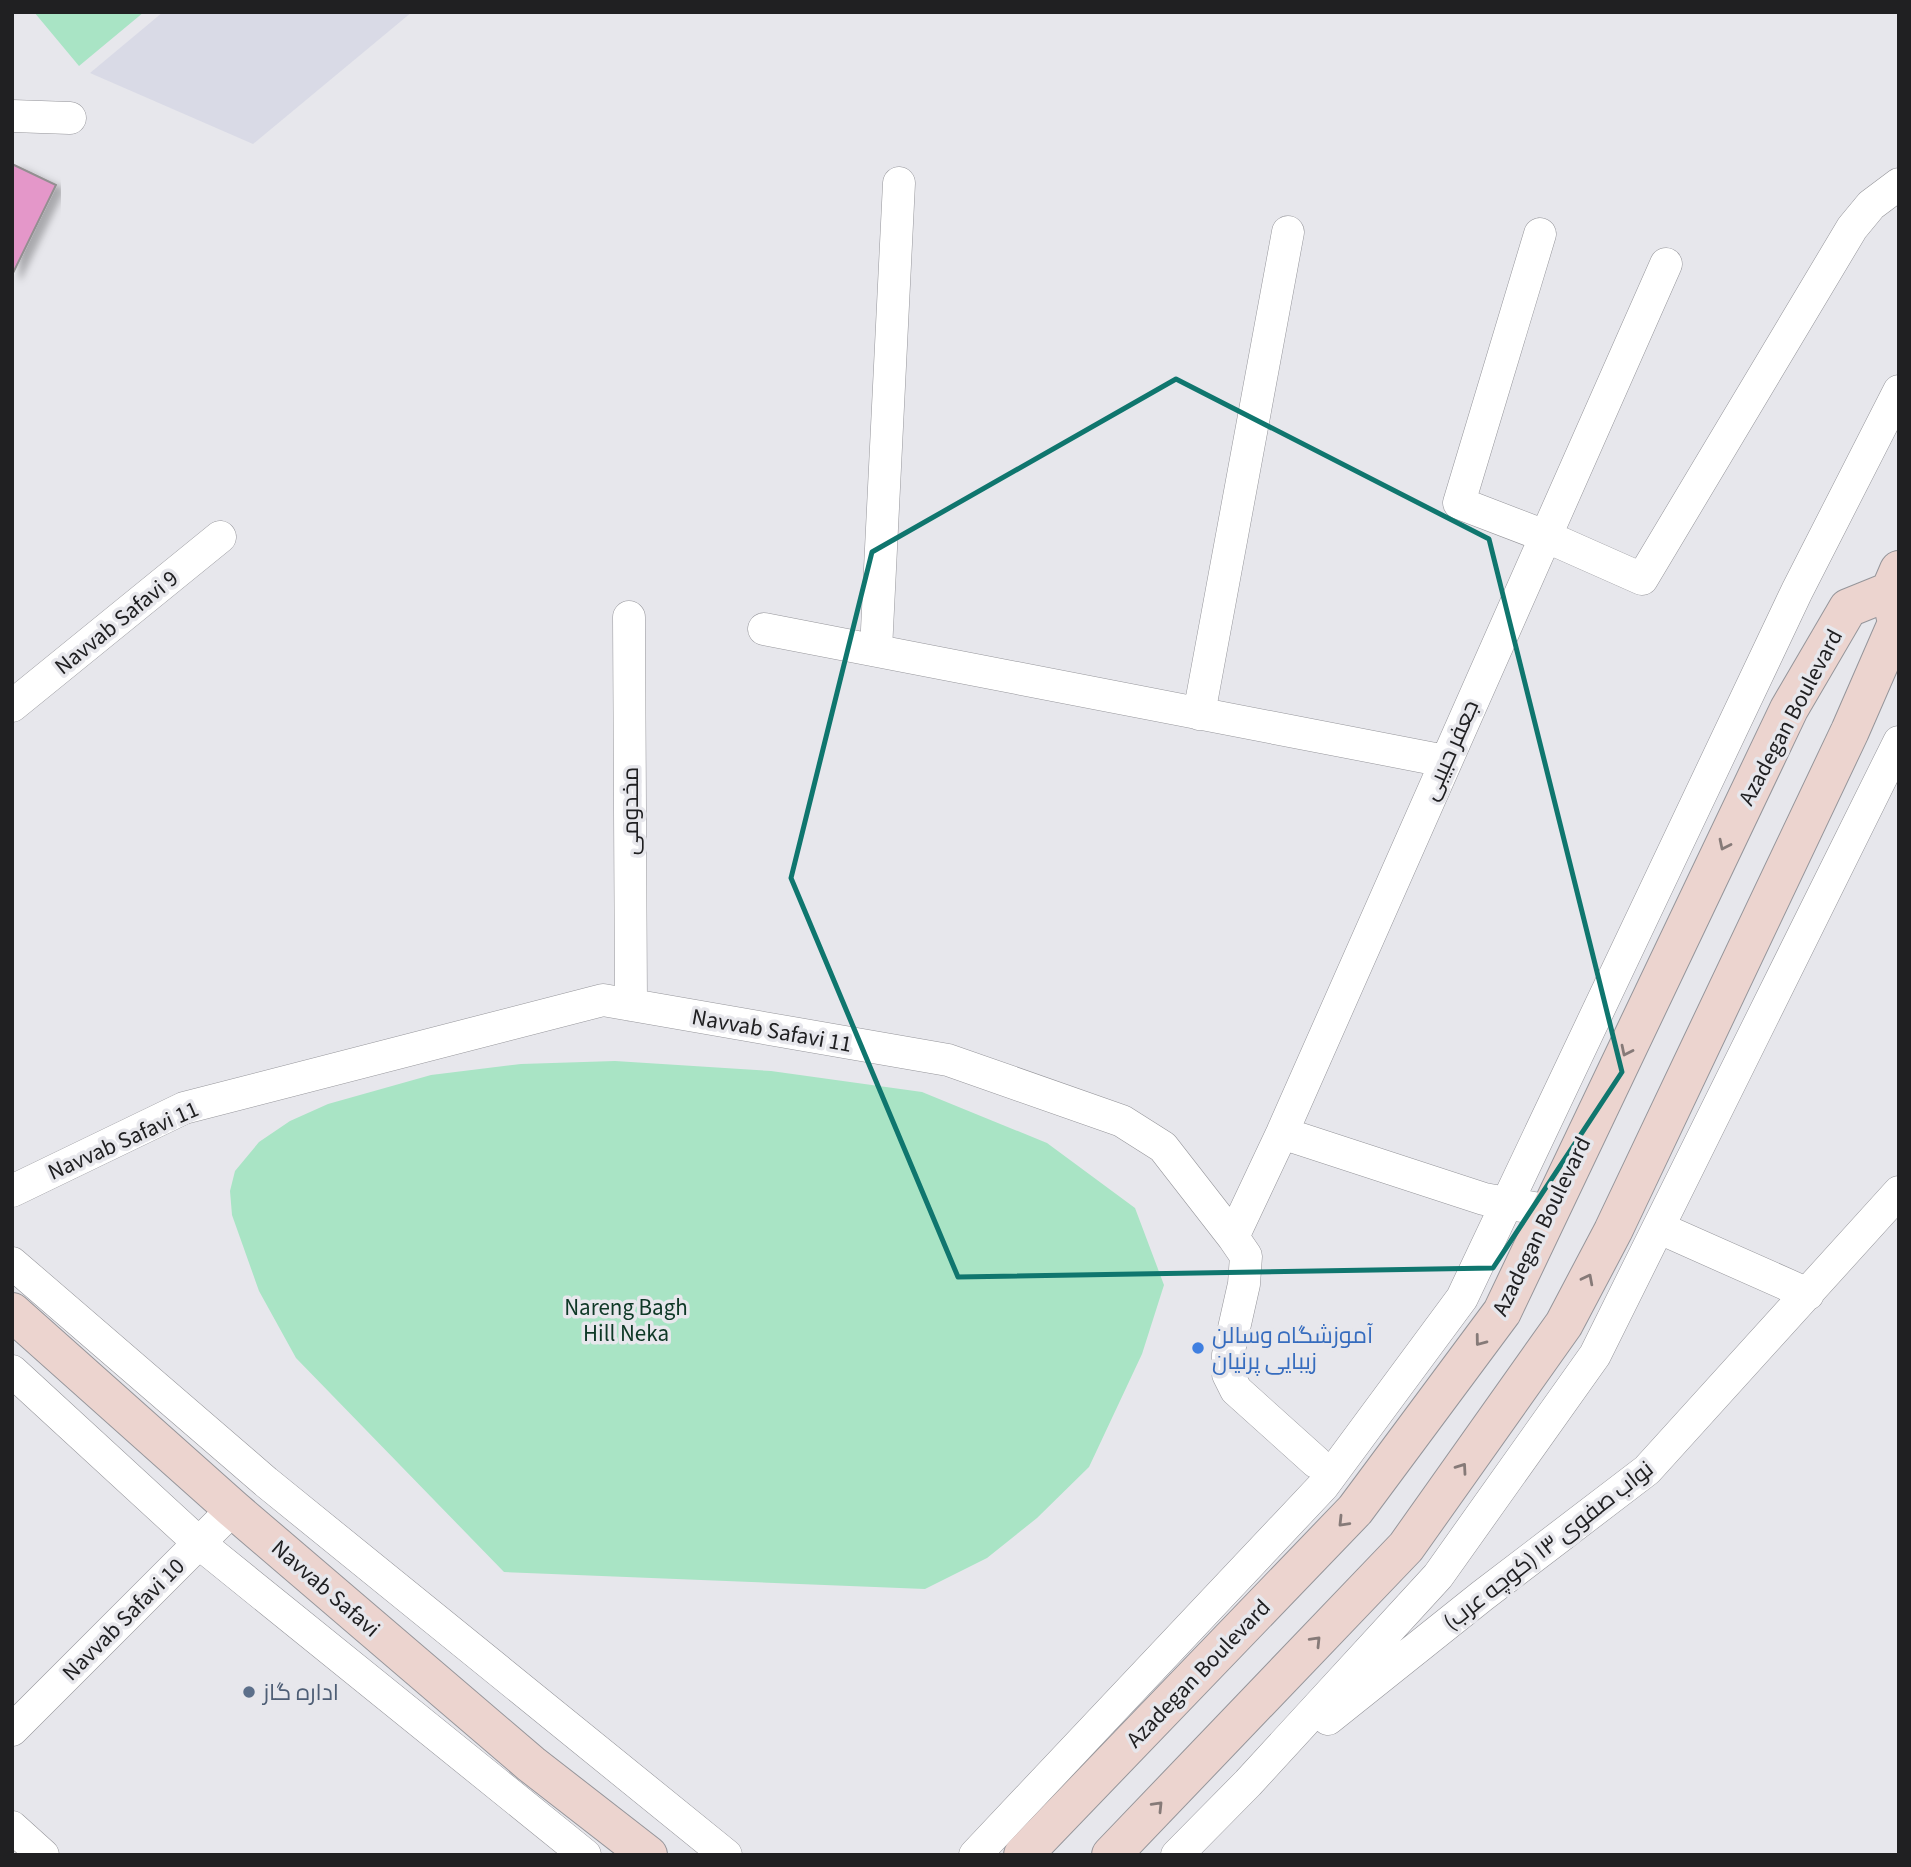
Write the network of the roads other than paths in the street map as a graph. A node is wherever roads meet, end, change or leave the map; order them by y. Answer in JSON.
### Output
{"nodes":[{"id":1,"x":12,"y":116,"type":"edge"},
{"id":2,"x":70,"y":118,"type":"dead end"},
{"id":3,"x":900,"y":183,"type":"dead end"},
{"id":4,"x":1899,"y":184,"type":"edge"},
{"id":5,"x":1288,"y":232,"type":"dead end"},
{"id":6,"x":1539,"y":234,"type":"dead end"},
{"id":7,"x":1666,"y":264,"type":"dead end"},
{"id":8,"x":1899,"y":391,"type":"edge"},
{"id":9,"x":1545,"y":536,"type":"junction"},
{"id":10,"x":220,"y":537,"type":"dead end"},
{"id":11,"x":1894,"y":581,"type":"edge"},
{"id":12,"x":629,"y":617,"type":"dead end"},
{"id":13,"x":764,"y":629,"type":"dead end"},
{"id":14,"x":876,"y":650,"type":"junction"},
{"id":15,"x":12,"y":706,"type":"edge"},
{"id":16,"x":1199,"y":714,"type":"junction"},
{"id":17,"x":1899,"y":743,"type":"edge"},
{"id":18,"x":1445,"y":761,"type":"junction"},
{"id":19,"x":631,"y":1005,"type":"junction"},
{"id":20,"x":1282,"y":1133,"type":"junction"},
{"id":21,"x":12,"y":1191,"type":"edge"},
{"id":22,"x":1899,"y":1193,"type":"edge"},
{"id":23,"x":1507,"y":1203,"type":"junction"},
{"id":24,"x":1550,"y":1211,"type":"junction"},
{"id":25,"x":1664,"y":1230,"type":"dead end"},
{"id":26,"x":1233,"y":1237,"type":"junction"},
{"id":27,"x":12,"y":1264,"type":"edge"},
{"id":28,"x":1808,"y":1294,"type":"junction"},
{"id":29,"x":12,"y":1312,"type":"edge"},
{"id":30,"x":12,"y":1371,"type":"edge"},
{"id":31,"x":1316,"y":1462,"type":"dead end"},
{"id":32,"x":233,"y":1509,"type":"junction"},
{"id":33,"x":199,"y":1543,"type":"junction"},
{"id":34,"x":12,"y":1730,"type":"edge"},
{"id":35,"x":1248,"y":1783,"type":"junction"},
{"id":36,"x":12,"y":1827,"type":"edge"},
{"id":37,"x":43,"y":1855,"type":"edge"},
{"id":38,"x":585,"y":1855,"type":"edge"},
{"id":39,"x":648,"y":1855,"type":"edge"},
{"id":40,"x":726,"y":1855,"type":"edge"},
{"id":41,"x":975,"y":1855,"type":"edge"},
{"id":42,"x":1023,"y":1855,"type":"edge"},
{"id":43,"x":1111,"y":1855,"type":"edge"},
{"id":44,"x":1157,"y":1855,"type":"edge"},
{"id":45,"x":1177,"y":1855,"type":"edge"}],
"edges":[{"from":1,"to":2,"type":"street"},
{"from":3,"to":14,"type":"street"},
{"from":4,"to":9,"type":"street"},
{"from":5,"to":16,"type":"street"},
{"from":6,"to":9,"type":"street"},
{"from":7,"to":9,"type":"street","name":"جعفر حبیبی"},
{"from":8,"to":23,"type":"street"},
{"from":9,"to":18,"type":"street","name":"جعفر حبیبی"},
{"from":10,"to":15,"type":"street","name":"Navvab Safavi 9"},
{"from":11,"to":24,"type":"main road","name":"Azadegan Boulevard","one_way":true},
{"from":43,"to":11,"type":"main road","name":"Azadegan Boulevard","one_way":true},
{"from":12,"to":19,"type":"street","name":"مخدومی"},
{"from":13,"to":14,"type":"street"},
{"from":14,"to":16,"type":"street"},
{"from":16,"to":18,"type":"street"},
{"from":17,"to":35,"type":"street"},
{"from":18,"to":20,"type":"street","name":"جعفر حبیبی"},
{"from":19,"to":21,"type":"street","name":"Navvab Safavi 11"},
{"from":19,"to":26,"type":"street","name":"Navvab Safavi 11"},
{"from":20,"to":23,"type":"street"},
{"from":20,"to":26,"type":"street","name":"جعفر حبیبی"},
{"from":22,"to":28,"type":"street","name":"نواب صفوی ۱۳ (کوچه عرب)"},
{"from":23,"to":24,"type":"street"},
{"from":23,"to":41,"type":"street"},
{"from":24,"to":42,"type":"main road","name":"Azadegan Boulevard","one_way":true},
{"from":25,"to":28,"type":"street"},
{"from":26,"to":31,"type":"street","name":"Navvab Safavi 11"},
{"from":27,"to":40,"type":"street"},
{"from":28,"to":35,"type":"street","name":"نواب صفوی ۱۳ (کوچه عرب)"},
{"from":29,"to":32,"type":"main road","name":"Navvab Safavi"},
{"from":30,"to":33,"type":"street"},
{"from":32,"to":33,"type":"street","name":"Navvab Safavi 10"},
{"from":32,"to":39,"type":"main road","name":"Navvab Safavi"},
{"from":33,"to":34,"type":"street","name":"Navvab Safavi 10"},
{"from":33,"to":38,"type":"street"},
{"from":35,"to":44,"type":"street","name":"نواب صفوی ۱۳ (کوچه عرب)"},
{"from":35,"to":45,"type":"street"},
{"from":36,"to":37,"type":"street"}]}
